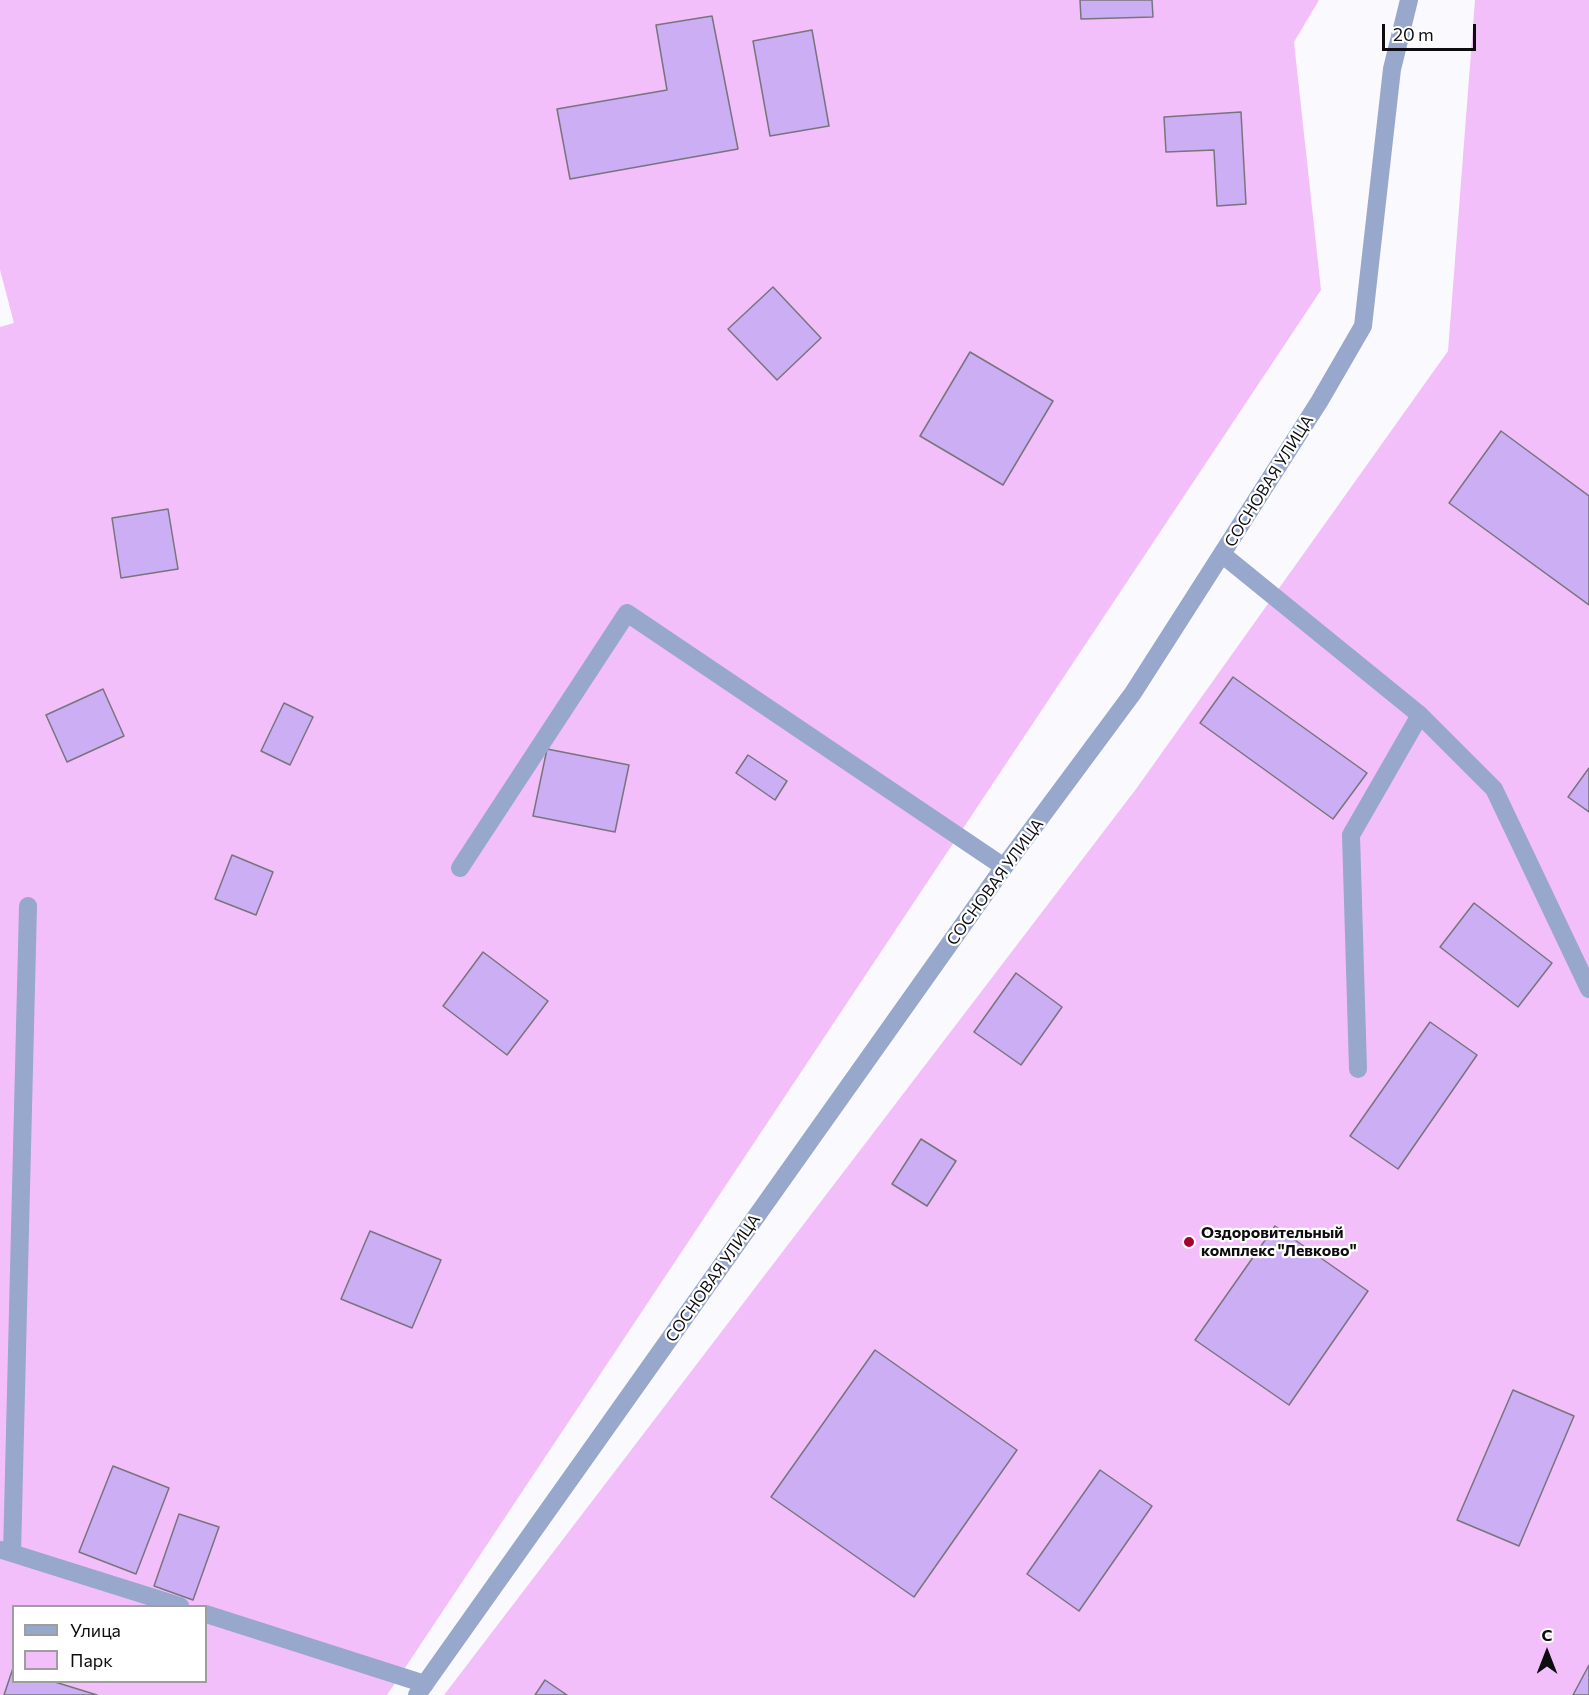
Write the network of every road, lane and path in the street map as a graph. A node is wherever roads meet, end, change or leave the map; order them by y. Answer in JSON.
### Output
{"nodes":[{"id":1,"x":1409,"y":0,"type":"edge"},
{"id":2,"x":1223,"y":555,"type":"junction"},
{"id":3,"x":1420,"y":715,"type":"junction"},
{"id":4,"x":1004,"y":867,"type":"junction"},
{"id":5,"x":460,"y":868,"type":"dead end"},
{"id":6,"x":28,"y":906,"type":"dead end"},
{"id":7,"x":1589,"y":989,"type":"edge"},
{"id":8,"x":1358,"y":1069,"type":"dead end"},
{"id":9,"x":6,"y":1551,"type":"edge"},
{"id":10,"x":177,"y":1605,"type":"edge"},
{"id":11,"x":207,"y":1614,"type":"edge"},
{"id":12,"x":421,"y":1690,"type":"edge"}],
"edges":[{"from":1,"to":2,"type":"street","name":"СОСНОВАЯ УЛИЦА"},
{"from":2,"to":3,"type":"street"},
{"from":2,"to":4,"type":"street","name":"СОСНОВАЯ УЛИЦА"},
{"from":3,"to":7,"type":"street"},
{"from":3,"to":8,"type":"street"},
{"from":4,"to":5,"type":"street"},
{"from":4,"to":12,"type":"street","name":"СОСНОВАЯ УЛИЦА"},
{"from":6,"to":9,"type":"street"},
{"from":9,"to":10,"type":"street"},
{"from":11,"to":12,"type":"street"}]}
